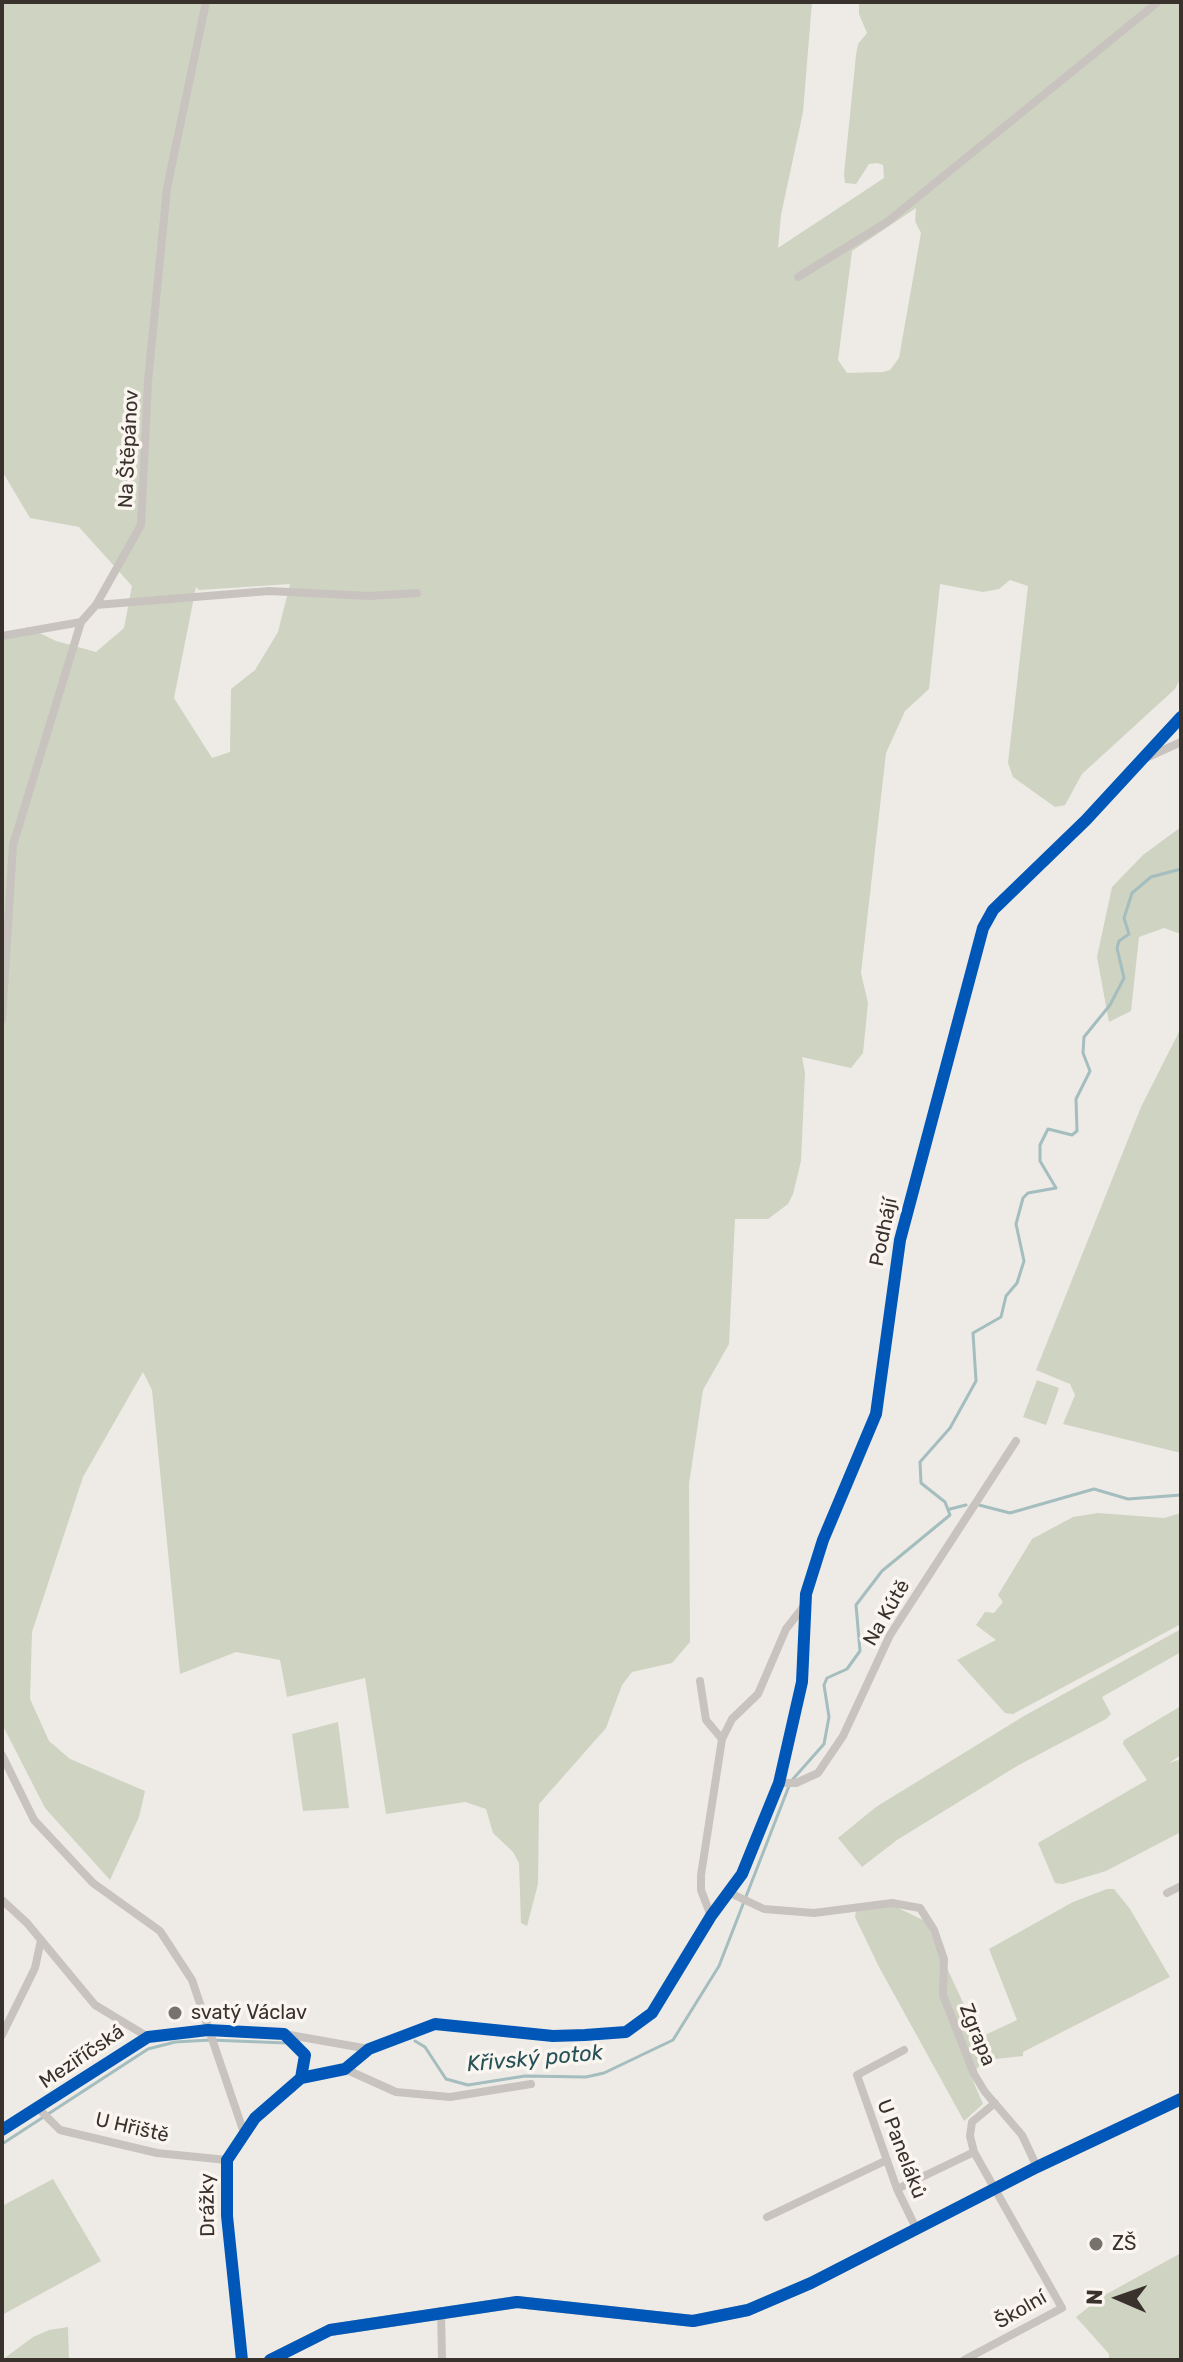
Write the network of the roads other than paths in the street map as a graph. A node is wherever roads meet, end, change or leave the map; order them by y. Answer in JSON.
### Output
{"nodes":[{"id":1,"x":206,"y":2,"type":"edge"},
{"id":2,"x":1158,"y":2,"type":"edge"},
{"id":3,"x":798,"y":277,"type":"dead end"},
{"id":4,"x":417,"y":593,"type":"dead end"},
{"id":5,"x":96,"y":605,"type":"junction"},
{"id":6,"x":81,"y":622,"type":"junction"},
{"id":7,"x":2,"y":636,"type":"edge"},
{"id":8,"x":1181,"y":717,"type":"edge"},
{"id":9,"x":1181,"y":742,"type":"edge"},
{"id":10,"x":1147,"y":757,"type":"junction"},
{"id":11,"x":13,"y":845,"type":"junction"},
{"id":12,"x":2,"y":846,"type":"edge"},
{"id":13,"x":2,"y":1020,"type":"edge"},
{"id":14,"x":1016,"y":1441,"type":"dead end"},
{"id":15,"x":804,"y":1606,"type":"junction"},
{"id":16,"x":700,"y":1681,"type":"dead end"},
{"id":17,"x":722,"y":1739,"type":"junction"},
{"id":18,"x":2,"y":1755,"type":"edge"},
{"id":19,"x":782,"y":1783,"type":"junction"},
{"id":20,"x":1181,"y":1886,"type":"edge"},
{"id":21,"x":728,"y":1892,"type":"junction"},
{"id":22,"x":1167,"y":1893,"type":"dead end"},
{"id":23,"x":2,"y":1900,"type":"edge"},
{"id":24,"x":711,"y":1916,"type":"junction"},
{"id":25,"x":41,"y":1940,"type":"junction"},
{"id":26,"x":284,"y":2034,"type":"junction"},
{"id":27,"x":2,"y":2035,"type":"edge"},
{"id":28,"x":210,"y":2036,"type":"junction"},
{"id":29,"x":148,"y":2037,"type":"junction"},
{"id":30,"x":369,"y":2049,"type":"junction"},
{"id":31,"x":904,"y":2050,"type":"dead end"},
{"id":32,"x":345,"y":2069,"type":"junction"},
{"id":33,"x":301,"y":2078,"type":"junction"},
{"id":34,"x":531,"y":2084,"type":"dead end"},
{"id":35,"x":1181,"y":2099,"type":"edge"},
{"id":36,"x":995,"y":2103,"type":"junction"},
{"id":37,"x":41,"y":2111,"type":"junction"},
{"id":38,"x":2,"y":2130,"type":"edge"},
{"id":39,"x":244,"y":2133,"type":"junction"},
{"id":40,"x":974,"y":2152,"type":"junction"},
{"id":41,"x":227,"y":2160,"type":"junction"},
{"id":42,"x":887,"y":2160,"type":"junction"},
{"id":43,"x":1037,"y":2167,"type":"junction"},
{"id":44,"x":897,"y":2189,"type":"junction"},
{"id":45,"x":994,"y":2190,"type":"junction"},
{"id":46,"x":767,"y":2217,"type":"dead end"},
{"id":47,"x":916,"y":2228,"type":"junction"},
{"id":48,"x":441,"y":2311,"type":"junction"},
{"id":49,"x":242,"y":2360,"type":"edge"},
{"id":50,"x":270,"y":2360,"type":"edge"},
{"id":51,"x":442,"y":2360,"type":"edge"},
{"id":52,"x":964,"y":2360,"type":"edge"}],
"edges":[{"from":1,"to":5,"type":"street","name":"Na Štěpánov"},
{"from":2,"to":3,"type":"street"},
{"from":4,"to":5,"type":"street"},
{"from":5,"to":6,"type":"street","name":"Na Štěpánov"},
{"from":6,"to":7,"type":"street"},
{"from":6,"to":11,"type":"street","name":"Na Štěpánov"},
{"from":8,"to":10,"type":"street","name":"Podhájí"},
{"from":9,"to":10,"type":"street"},
{"from":10,"to":15,"type":"street","name":"Podhájí"},
{"from":11,"to":12,"type":"street"},
{"from":11,"to":13,"type":"street","name":"Na Štěpánov"},
{"from":14,"to":19,"type":"street","name":"Na Kútě"},
{"from":15,"to":17,"type":"street"},
{"from":15,"to":19,"type":"street","name":"Podhájí"},
{"from":16,"to":17,"type":"street"},
{"from":17,"to":24,"type":"street"},
{"from":18,"to":28,"type":"street"},
{"from":19,"to":21,"type":"street","name":"Podhájí"},
{"from":20,"to":22,"type":"street"},
{"from":21,"to":24,"type":"street","name":"Podhájí"},
{"from":21,"to":36,"type":"street","name":"Zgrapa"},
{"from":23,"to":25,"type":"street"},
{"from":24,"to":30,"type":"street","name":"Podhájí"},
{"from":25,"to":27,"type":"street"},
{"from":25,"to":29,"type":"street"},
{"from":26,"to":28,"type":"street","name":"Meziříčská"},
{"from":26,"to":30,"type":"street","name":"Meziříčská"},
{"from":26,"to":33,"type":"street"},
{"from":28,"to":29,"type":"street","name":"Meziříčská"},
{"from":28,"to":39,"type":"street"},
{"from":29,"to":37,"type":"street","name":"Meziříčská"},
{"from":30,"to":32,"type":"street"},
{"from":31,"to":42,"type":"street","name":"U Paneláků"},
{"from":32,"to":33,"type":"street"},
{"from":32,"to":34,"type":"street"},
{"from":33,"to":39,"type":"street","name":"Drážky"},
{"from":35,"to":43,"type":"street"},
{"from":36,"to":40,"type":"street"},
{"from":36,"to":43,"type":"street","name":"Zgrapa"},
{"from":37,"to":38,"type":"street","name":"Meziříčská"},
{"from":37,"to":41,"type":"street","name":"U Hřiště"},
{"from":39,"to":41,"type":"street","name":"Drážky"},
{"from":40,"to":44,"type":"street"},
{"from":40,"to":45,"type":"street"},
{"from":41,"to":49,"type":"street","name":"Drážky"},
{"from":42,"to":44,"type":"street","name":"U Paneláků"},
{"from":42,"to":46,"type":"street"},
{"from":43,"to":45,"type":"street"},
{"from":44,"to":47,"type":"street","name":"U Paneláků"},
{"from":45,"to":47,"type":"street"},
{"from":45,"to":52,"type":"street","name":"Školní"},
{"from":47,"to":48,"type":"street"},
{"from":48,"to":50,"type":"street"},
{"from":48,"to":51,"type":"street"}]}
